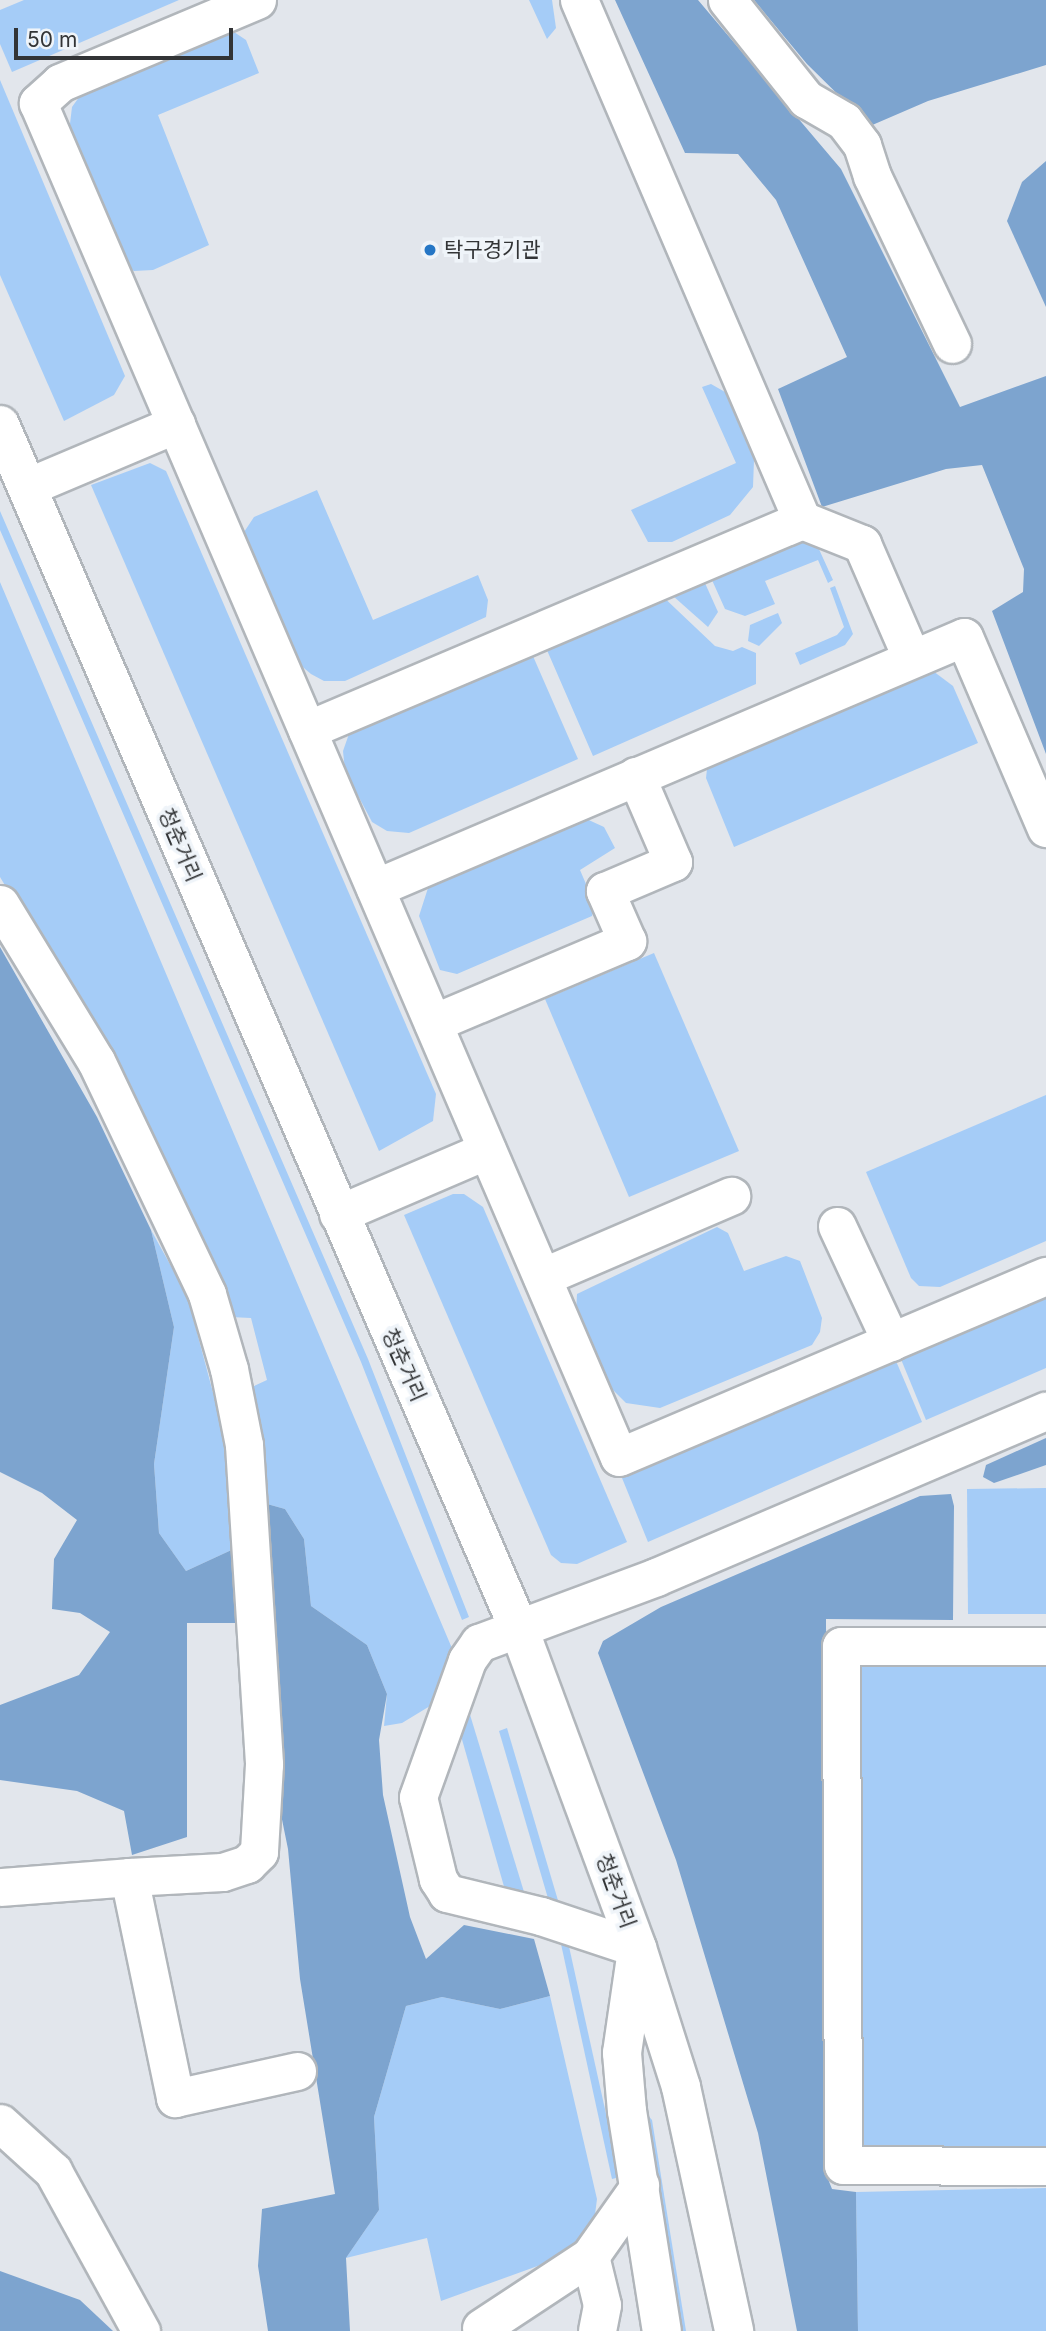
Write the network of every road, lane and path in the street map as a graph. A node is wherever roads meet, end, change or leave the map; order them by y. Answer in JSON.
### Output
{"nodes":[{"id":1,"x":257,"y":0,"type":"edge"},
{"id":2,"x":579,"y":0,"type":"edge"},
{"id":3,"x":727,"y":0,"type":"edge"},
{"id":4,"x":952,"y":344,"type":"dead end"},
{"id":5,"x":176,"y":424,"type":"junction"},
{"id":6,"x":0,"y":425,"type":"edge"},
{"id":7,"x":27,"y":487,"type":"junction"},
{"id":8,"x":802,"y":520,"type":"junction"},
{"id":9,"x":912,"y":659,"type":"junction"},
{"id":10,"x":307,"y":730,"type":"junction"},
{"id":11,"x":636,"y":776,"type":"junction"},
{"id":12,"x":1046,"y":828,"type":"edge"},
{"id":13,"x":374,"y":888,"type":"junction"},
{"id":14,"x":0,"y":904,"type":"edge"},
{"id":15,"x":433,"y":1023,"type":"junction"},
{"id":16,"x":487,"y":1150,"type":"junction"},
{"id":17,"x":731,"y":1196,"type":"dead end"},
{"id":18,"x":338,"y":1214,"type":"junction"},
{"id":19,"x":837,"y":1226,"type":"dead end"},
{"id":20,"x":1046,"y":1276,"type":"edge"},
{"id":21,"x":542,"y":1277,"type":"junction"},
{"id":22,"x":891,"y":1342,"type":"junction"},
{"id":23,"x":1046,"y":1411,"type":"edge"},
{"id":24,"x":519,"y":1629,"type":"junction"},
{"id":25,"x":1046,"y":1646,"type":"edge"},
{"id":26,"x":130,"y":1877,"type":"junction"},
{"id":27,"x":0,"y":1887,"type":"edge"},
{"id":28,"x":637,"y":1948,"type":"junction"},
{"id":29,"x":297,"y":2071,"type":"dead end"},
{"id":30,"x":10,"y":2133,"type":"edge"},
{"id":31,"x":1046,"y":2166,"type":"edge"},
{"id":32,"x":640,"y":2185,"type":"junction"},
{"id":33,"x":590,"y":2256,"type":"junction"},
{"id":34,"x":481,"y":2328,"type":"dead end"},
{"id":35,"x":141,"y":2331,"type":"edge"},
{"id":36,"x":597,"y":2331,"type":"edge"},
{"id":37,"x":662,"y":2331,"type":"edge"},
{"id":38,"x":734,"y":2331,"type":"edge"}],
"edges":[{"from":1,"to":5,"type":"street"},
{"from":2,"to":8,"type":"street"},
{"from":3,"to":4,"type":"street"},
{"from":5,"to":7,"type":"street"},
{"from":5,"to":10,"type":"street"},
{"from":6,"to":7,"type":"main road","name":"청춘거리"},
{"from":7,"to":18,"type":"main road","name":"청춘거리"},
{"from":8,"to":9,"type":"street"},
{"from":8,"to":10,"type":"street"},
{"from":9,"to":11,"type":"street"},
{"from":9,"to":12,"type":"street"},
{"from":10,"to":13,"type":"street"},
{"from":11,"to":13,"type":"street"},
{"from":11,"to":15,"type":"street"},
{"from":13,"to":15,"type":"street"},
{"from":14,"to":26,"type":"street"},
{"from":15,"to":16,"type":"street"},
{"from":16,"to":18,"type":"street"},
{"from":16,"to":21,"type":"street"},
{"from":17,"to":21,"type":"street"},
{"from":18,"to":24,"type":"main road","name":"청춘거리"},
{"from":19,"to":22,"type":"street"},
{"from":20,"to":22,"type":"street"},
{"from":21,"to":22,"type":"street"},
{"from":23,"to":24,"type":"street"},
{"from":24,"to":28,"type":"main road","name":"청춘거리"},
{"from":24,"to":28,"type":"street"},
{"from":25,"to":31,"type":"street"},
{"from":26,"to":27,"type":"street"},
{"from":26,"to":29,"type":"street"},
{"from":28,"to":32,"type":"main road"},
{"from":28,"to":38,"type":"main road","name":"청춘거리"},
{"from":30,"to":35,"type":"street"},
{"from":32,"to":33,"type":"street"},
{"from":32,"to":37,"type":"main road"},
{"from":33,"to":34,"type":"street"},
{"from":33,"to":36,"type":"street"}]}
